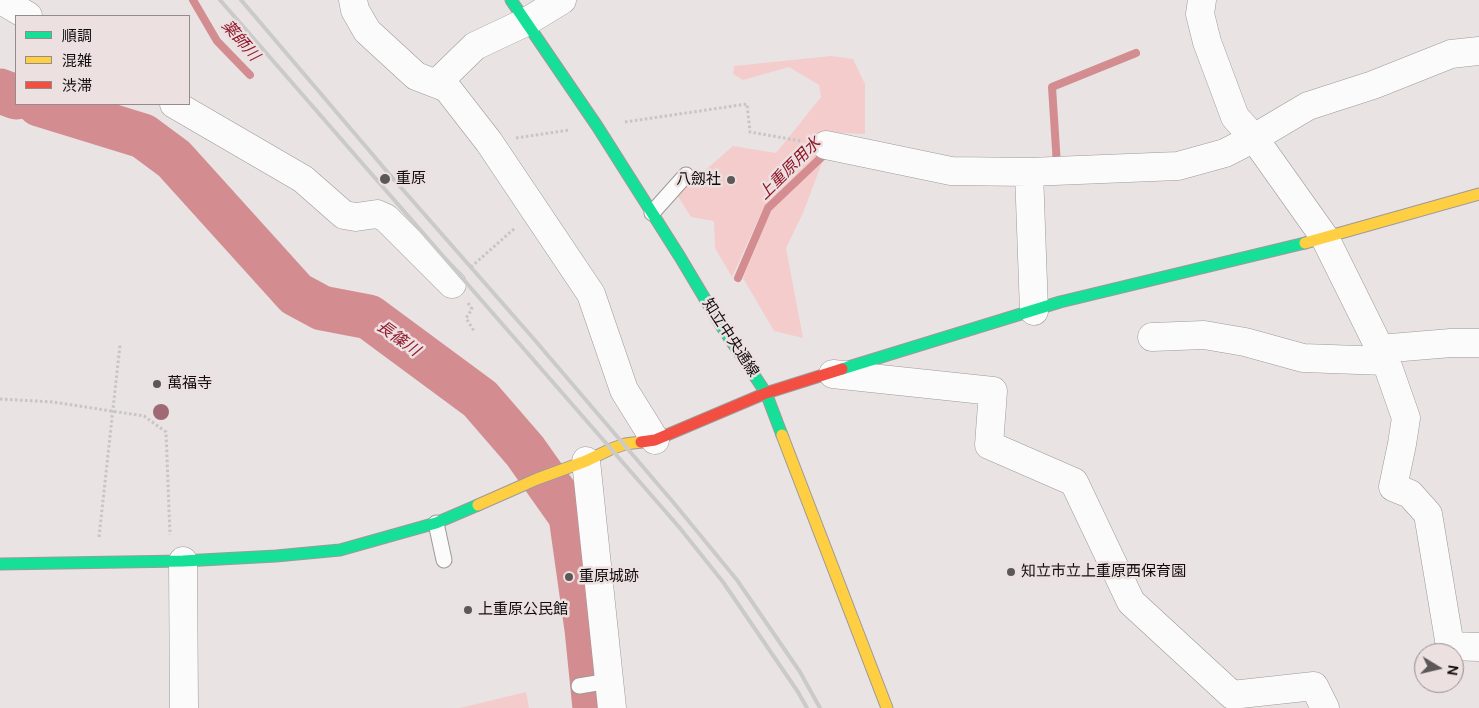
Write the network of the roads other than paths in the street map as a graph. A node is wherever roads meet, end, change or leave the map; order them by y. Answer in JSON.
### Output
{"nodes":[{"id":1,"x":1,"y":0,"type":"edge"},
{"id":2,"x":353,"y":0,"type":"edge"},
{"id":3,"x":562,"y":0,"type":"edge"},
{"id":4,"x":1202,"y":0,"type":"edge"},
{"id":5,"x":519,"y":11,"type":"edge"},
{"id":6,"x":26,"y":15,"type":"edge"},
{"id":7,"x":1479,"y":51,"type":"edge"},
{"id":8,"x":437,"y":83,"type":"junction"},
{"id":9,"x":176,"y":105,"type":"edge"},
{"id":10,"x":1254,"y":138,"type":"junction"},
{"id":11,"x":833,"y":146,"type":"road end"},
{"id":12,"x":1028,"y":172,"type":"junction"},
{"id":13,"x":686,"y":175,"type":"dead end"},
{"id":14,"x":1479,"y":194,"type":"edge"},
{"id":15,"x":652,"y":213,"type":"junction"},
{"id":16,"x":1325,"y":238,"type":"junction"},
{"id":17,"x":452,"y":284,"type":"road end"},
{"id":18,"x":1034,"y":311,"type":"junction"},
{"id":19,"x":1152,"y":337,"type":"dead end"},
{"id":20,"x":1479,"y":343,"type":"edge"},
{"id":21,"x":1382,"y":355,"type":"junction"},
{"id":22,"x":833,"y":374,"type":"junction"},
{"id":23,"x":766,"y":393,"type":"junction"},
{"id":24,"x":655,"y":440,"type":"junction"},
{"id":25,"x":586,"y":461,"type":"junction"},
{"id":26,"x":436,"y":523,"type":"junction"},
{"id":27,"x":444,"y":560,"type":"dead end"},
{"id":28,"x":176,"y":561,"type":"junction"},
{"id":29,"x":0,"y":564,"type":"edge"},
{"id":30,"x":1479,"y":647,"type":"edge"},
{"id":31,"x":604,"y":681,"type":"junction"},
{"id":32,"x":579,"y":686,"type":"dead end"},
{"id":33,"x":184,"y":708,"type":"edge"},
{"id":34,"x":612,"y":708,"type":"edge"},
{"id":35,"x":886,"y":708,"type":"edge"},
{"id":36,"x":1325,"y":708,"type":"edge"}],
"edges":[{"from":1,"to":6,"type":"street"},
{"from":2,"to":8,"type":"street"},
{"from":3,"to":5,"type":"street"},
{"from":4,"to":10,"type":"street"},
{"from":5,"to":8,"type":"street"},
{"from":5,"to":15,"type":"street","name":"知立中央通線"},
{"from":7,"to":10,"type":"street"},
{"from":8,"to":24,"type":"street"},
{"from":9,"to":17,"type":"street"},
{"from":10,"to":12,"type":"street"},
{"from":10,"to":16,"type":"street"},
{"from":11,"to":12,"type":"street"},
{"from":12,"to":18,"type":"street"},
{"from":13,"to":15,"type":"lane"},
{"from":14,"to":16,"type":"street"},
{"from":15,"to":23,"type":"street","name":"知立中央通線"},
{"from":16,"to":18,"type":"street"},
{"from":16,"to":21,"type":"street"},
{"from":18,"to":22,"type":"street"},
{"from":19,"to":21,"type":"street"},
{"from":20,"to":21,"type":"street"},
{"from":21,"to":30,"type":"street"},
{"from":22,"to":23,"type":"street"},
{"from":22,"to":36,"type":"street"},
{"from":23,"to":24,"type":"street"},
{"from":23,"to":35,"type":"street","name":"知立中央通線"},
{"from":24,"to":25,"type":"street"},
{"from":25,"to":26,"type":"street"},
{"from":25,"to":31,"type":"street"},
{"from":26,"to":27,"type":"lane"},
{"from":26,"to":28,"type":"street"},
{"from":28,"to":29,"type":"street"},
{"from":28,"to":33,"type":"street"},
{"from":31,"to":32,"type":"lane"},
{"from":31,"to":34,"type":"street"}]}
